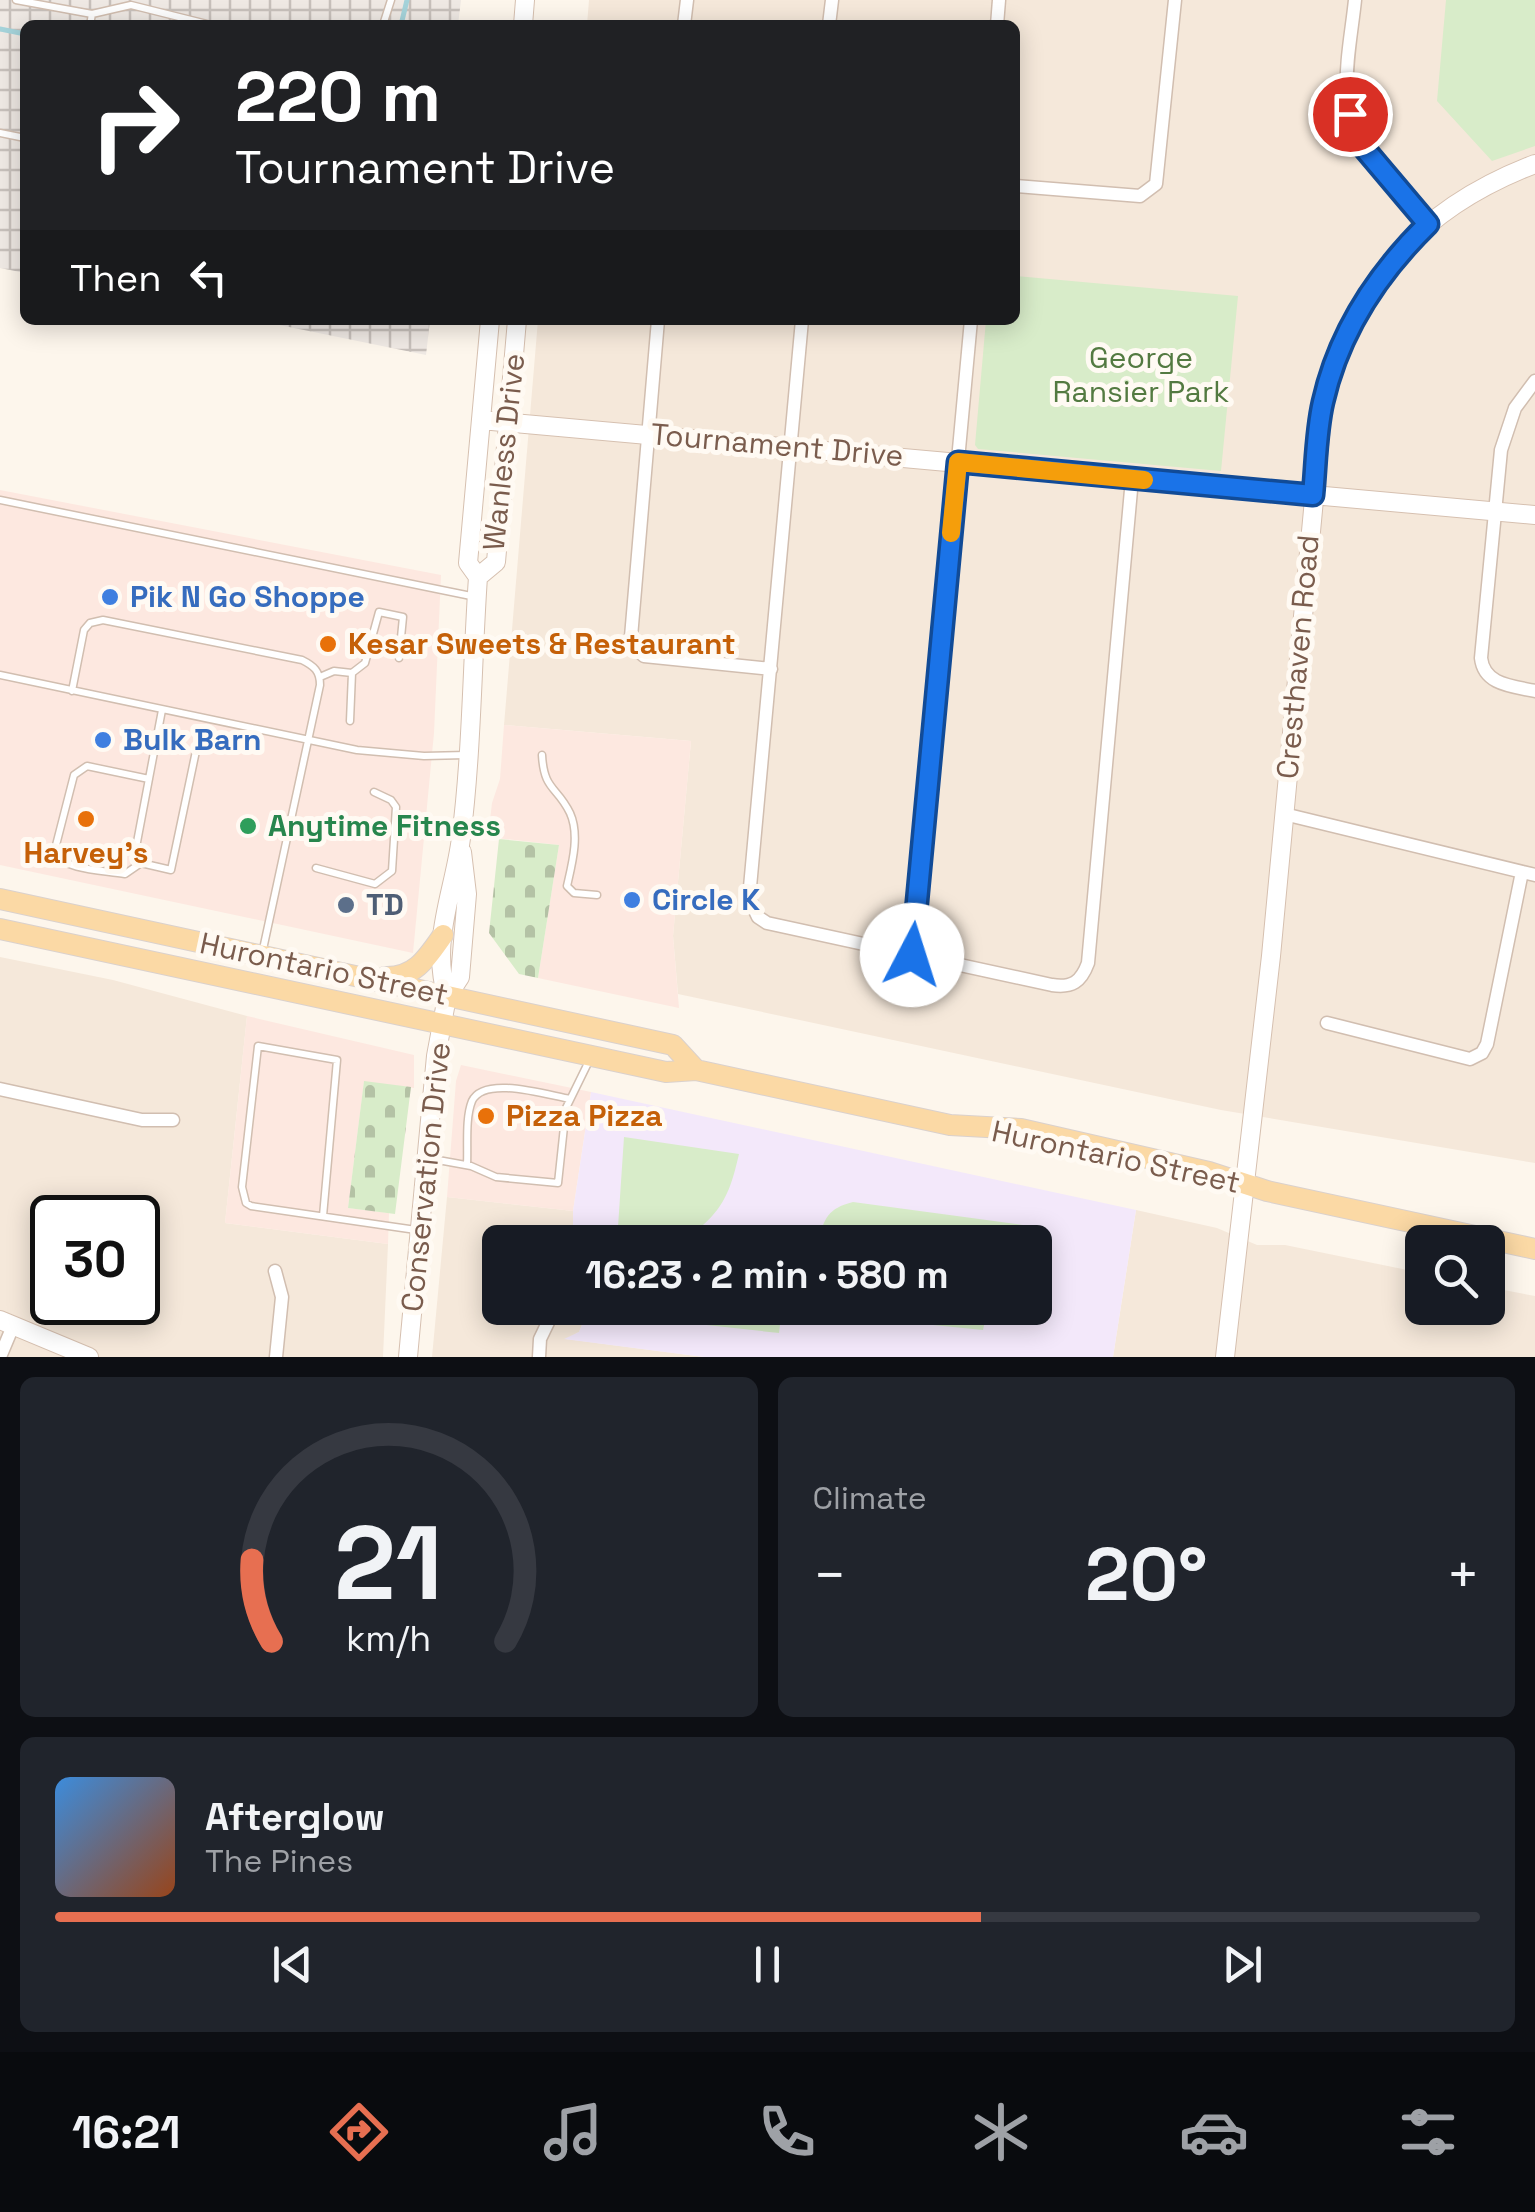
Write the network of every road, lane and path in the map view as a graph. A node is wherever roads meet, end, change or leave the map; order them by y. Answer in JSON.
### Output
{"nodes":[{"id":1,"x":16,"y":0,"type":"edge"},
{"id":2,"x":1175,"y":0,"type":"edge"},
{"id":3,"x":1355,"y":0,"type":"edge"},
{"id":4,"x":92,"y":14,"type":"junction"},
{"id":5,"x":91,"y":20,"type":"edge"},
{"id":6,"x":191,"y":20,"type":"edge"},
{"id":7,"x":1535,"y":164,"type":"edge"},
{"id":8,"x":1020,"y":186,"type":"edge"},
{"id":9,"x":1428,"y":224,"type":"junction"},
{"id":10,"x":490,"y":325,"type":"edge"},
{"id":11,"x":518,"y":325,"type":"edge"},
{"id":12,"x":658,"y":325,"type":"edge"},
{"id":13,"x":802,"y":325,"type":"edge"},
{"id":14,"x":971,"y":325,"type":"edge"},
{"id":15,"x":1535,"y":381,"type":"edge"},
{"id":16,"x":480,"y":420,"type":"junction"},
{"id":17,"x":508,"y":422,"type":"junction"},
{"id":18,"x":648,"y":433,"type":"junction"},
{"id":19,"x":790,"y":447,"type":"junction"},
{"id":20,"x":958,"y":462,"type":"junction"},
{"id":21,"x":1132,"y":479,"type":"junction"},
{"id":22,"x":1313,"y":495,"type":"junction"},
{"id":23,"x":0,"y":500,"type":"edge"},
{"id":24,"x":1496,"y":510,"type":"junction"},
{"id":25,"x":1535,"y":515,"type":"edge"},
{"id":26,"x":478,"y":577,"type":"junction"},
{"id":27,"x":477,"y":597,"type":"junction"},
{"id":28,"x":399,"y":658,"type":"dead end"},
{"id":29,"x":771,"y":668,"type":"junction"},
{"id":30,"x":352,"y":672,"type":"junction"},
{"id":31,"x":0,"y":676,"type":"edge"},
{"id":32,"x":320,"y":677,"type":"junction"},
{"id":33,"x":72,"y":691,"type":"junction"},
{"id":34,"x":1535,"y":691,"type":"edge"},
{"id":35,"x":162,"y":710,"type":"junction"},
{"id":36,"x":350,"y":720,"type":"dead end"},
{"id":37,"x":309,"y":741,"type":"junction"},
{"id":38,"x":196,"y":751,"type":"dead end"},
{"id":39,"x":468,"y":755,"type":"junction"},
{"id":40,"x":542,"y":755,"type":"dead end"},
{"id":41,"x":149,"y":779,"type":"junction"},
{"id":42,"x":374,"y":792,"type":"dead end"},
{"id":43,"x":1284,"y":814,"type":"junction"},
{"id":44,"x":460,"y":842,"type":"junction"},
{"id":45,"x":141,"y":863,"type":"junction"},
{"id":46,"x":316,"y":868,"type":"dead end"},
{"id":47,"x":1528,"y":873,"type":"edge"},
{"id":48,"x":597,"y":896,"type":"dead end"},
{"id":49,"x":0,"y":899,"type":"edge"},
{"id":50,"x":0,"y":928,"type":"edge"},
{"id":51,"x":442,"y":935,"type":"junction"},
{"id":52,"x":912,"y":955,"type":"junction"},
{"id":53,"x":262,"y":956,"type":"junction"},
{"id":54,"x":333,"y":971,"type":"junction"},
{"id":55,"x":447,"y":997,"type":"junction"},
{"id":56,"x":1327,"y":1023,"type":"dead end"},
{"id":57,"x":442,"y":1025,"type":"junction"},
{"id":58,"x":591,"y":1056,"type":"junction"},
{"id":59,"x":696,"y":1070,"type":"junction"},
{"id":60,"x":0,"y":1089,"type":"edge"},
{"id":61,"x":570,"y":1099,"type":"junction"},
{"id":62,"x":173,"y":1120,"type":"dead end"},
{"id":63,"x":426,"y":1158,"type":"junction"},
{"id":64,"x":466,"y":1165,"type":"junction"},
{"id":65,"x":1245,"y":1184,"type":"junction"},
{"id":66,"x":323,"y":1216,"type":"junction"},
{"id":67,"x":418,"y":1230,"type":"junction"},
{"id":68,"x":1535,"y":1249,"type":"edge"},
{"id":69,"x":275,"y":1270,"type":"dead end"},
{"id":70,"x":6,"y":1323,"type":"edge"},
{"id":71,"x":547,"y":1325,"type":"edge"},
{"id":72,"x":0,"y":1357,"type":"edge"},
{"id":73,"x":89,"y":1357,"type":"edge"},
{"id":74,"x":276,"y":1357,"type":"edge"},
{"id":75,"x":408,"y":1357,"type":"edge"},
{"id":76,"x":538,"y":1357,"type":"edge"},
{"id":77,"x":1225,"y":1357,"type":"edge"}],
"edges":[{"from":1,"to":4,"type":"lane"},
{"from":2,"to":8,"type":"street"},
{"from":3,"to":9,"type":"street"},
{"from":4,"to":5,"type":"lane"},
{"from":4,"to":6,"type":"lane"},
{"from":7,"to":9,"type":"street","name":"Cresthaven Road"},
{"from":9,"to":22,"type":"street","name":"Cresthaven Road"},
{"from":10,"to":16,"type":"street","name":"Wanless Drive"},
{"from":11,"to":17,"type":"street","name":"Wanless Drive"},
{"from":12,"to":18,"type":"street"},
{"from":13,"to":19,"type":"street"},
{"from":14,"to":20,"type":"street"},
{"from":15,"to":24,"type":"street"},
{"from":16,"to":17,"type":"street","name":"Tournament Drive"},
{"from":16,"to":26,"type":"street","name":"Wanless Drive"},
{"from":17,"to":18,"type":"street","name":"Tournament Drive"},
{"from":17,"to":26,"type":"street","name":"Wanless Drive"},
{"from":18,"to":19,"type":"street","name":"Tournament Drive"},
{"from":18,"to":29,"type":"street"},
{"from":19,"to":20,"type":"street","name":"Tournament Drive"},
{"from":19,"to":29,"type":"street"},
{"from":20,"to":21,"type":"street","name":"Tournament Drive"},
{"from":20,"to":52,"type":"street"},
{"from":21,"to":22,"type":"street","name":"Tournament Drive"},
{"from":21,"to":52,"type":"street"},
{"from":22,"to":24,"type":"street","name":"Tournament Drive"},
{"from":22,"to":43,"type":"street","name":"Cresthaven Road"},
{"from":23,"to":27,"type":"lane"},
{"from":24,"to":25,"type":"street","name":"Tournament Drive"},
{"from":24,"to":34,"type":"street"},
{"from":26,"to":27,"type":"street","name":"Wanless Drive"},
{"from":27,"to":39,"type":"street","name":"Wanless Drive"},
{"from":28,"to":30,"type":"lane"},
{"from":29,"to":52,"type":"street"},
{"from":30,"to":32,"type":"lane"},
{"from":30,"to":36,"type":"lane"},
{"from":31,"to":33,"type":"lane"},
{"from":32,"to":33,"type":"lane"},
{"from":32,"to":37,"type":"lane"},
{"from":33,"to":35,"type":"lane"},
{"from":35,"to":37,"type":"lane"},
{"from":35,"to":41,"type":"lane"},
{"from":37,"to":39,"type":"lane"},
{"from":37,"to":53,"type":"lane"},
{"from":38,"to":45,"type":"lane"},
{"from":39,"to":44,"type":"street","name":"Wanless Drive"},
{"from":40,"to":48,"type":"lane"},
{"from":41,"to":45,"type":"lane"},
{"from":41,"to":45,"type":"lane"},
{"from":42,"to":46,"type":"lane"},
{"from":43,"to":47,"type":"street"},
{"from":43,"to":65,"type":"street","name":"Cresthaven Road"},
{"from":44,"to":51,"type":"street","name":"Wanless Drive"},
{"from":44,"to":55,"type":"street","name":"Wanless Drive"},
{"from":47,"to":56,"type":"street"},
{"from":49,"to":53,"type":"main road","name":"Hurontario Street"},
{"from":50,"to":57,"type":"main road","name":"Hurontario Street"},
{"from":51,"to":54,"type":"main road"},
{"from":51,"to":55,"type":"street","name":"Wanless Drive"},
{"from":53,"to":54,"type":"main road","name":"Hurontario Street"},
{"from":54,"to":55,"type":"main road","name":"Hurontario Street"},
{"from":55,"to":57,"type":"street","name":"Conservation Drive"},
{"from":55,"to":59,"type":"main road","name":"Hurontario Street"},
{"from":57,"to":58,"type":"main road","name":"Hurontario Street"},
{"from":57,"to":63,"type":"street","name":"Conservation Drive"},
{"from":58,"to":59,"type":"main road","name":"Hurontario Street"},
{"from":58,"to":61,"type":"lane"},
{"from":59,"to":65,"type":"main road","name":"Hurontario Street"},
{"from":60,"to":62,"type":"street"},
{"from":61,"to":64,"type":"lane"},
{"from":61,"to":64,"type":"lane"},
{"from":63,"to":64,"type":"lane"},
{"from":63,"to":67,"type":"street","name":"Conservation Drive"},
{"from":65,"to":68,"type":"main road","name":"Hurontario Street"},
{"from":65,"to":77,"type":"street","name":"Cresthaven Road"},
{"from":66,"to":66,"type":"lane"},
{"from":66,"to":67,"type":"lane"},
{"from":67,"to":75,"type":"street","name":"Conservation Drive"},
{"from":69,"to":74,"type":"street"},
{"from":70,"to":72,"type":"street"},
{"from":70,"to":73,"type":"street"},
{"from":71,"to":76,"type":"street"}]}
